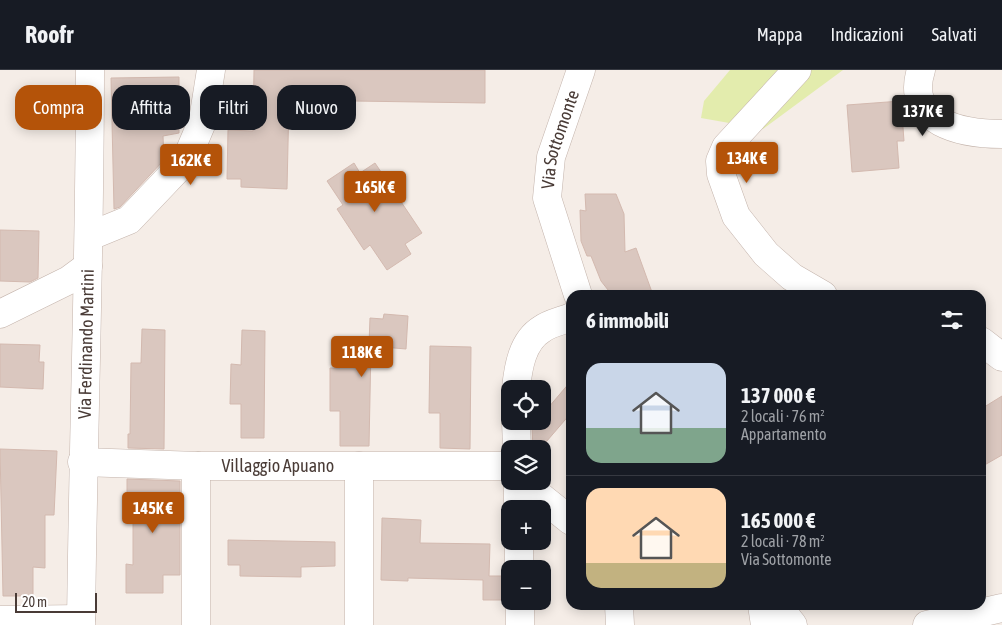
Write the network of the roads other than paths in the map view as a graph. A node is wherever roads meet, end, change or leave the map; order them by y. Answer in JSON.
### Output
{"nodes":[{"id":1,"x":90,"y":70,"type":"edge"},
{"id":2,"x":211,"y":70,"type":"edge"},
{"id":3,"x":581,"y":70,"type":"edge"},
{"id":4,"x":797,"y":70,"type":"edge"},
{"id":5,"x":921,"y":70,"type":"edge"},
{"id":6,"x":1002,"y":134,"type":"edge"},
{"id":7,"x":90,"y":236,"type":"junction"},
{"id":8,"x":88,"y":266,"type":"junction"},
{"id":9,"x":576,"y":290,"type":"edge"},
{"id":10,"x":814,"y":290,"type":"edge"},
{"id":11,"x":0,"y":314,"type":"edge"},
{"id":12,"x":566,"y":319,"type":"edge"},
{"id":13,"x":986,"y":345,"type":"edge"},
{"id":14,"x":1002,"y":357,"type":"edge"},
{"id":15,"x":517,"y":380,"type":"edge"},
{"id":16,"x":82,"y":462,"type":"junction"},
{"id":17,"x":198,"y":466,"type":"junction"},
{"id":18,"x":359,"y":466,"type":"junction"},
{"id":19,"x":501,"y":466,"type":"edge"},
{"id":20,"x":534,"y":490,"type":"edge"},
{"id":21,"x":566,"y":517,"type":"edge"},
{"id":22,"x":1002,"y":608,"type":"edge"},
{"id":23,"x":520,"y":610,"type":"edge"},
{"id":24,"x":619,"y":610,"type":"edge"},
{"id":25,"x":763,"y":610,"type":"edge"},
{"id":26,"x":781,"y":610,"type":"edge"},
{"id":27,"x":0,"y":620,"type":"edge"},
{"id":28,"x":81,"y":622,"type":"edge"},
{"id":29,"x":196,"y":625,"type":"edge"},
{"id":30,"x":358,"y":625,"type":"edge"},
{"id":31,"x":520,"y":625,"type":"edge"},
{"id":32,"x":620,"y":625,"type":"edge"},
{"id":33,"x":765,"y":625,"type":"edge"},
{"id":34,"x":794,"y":625,"type":"edge"},
{"id":35,"x":927,"y":625,"type":"edge"}],
"edges":[{"from":1,"to":7,"type":"street","name":"Via Ferdinando Martini"},
{"from":2,"to":7,"type":"street"},
{"from":3,"to":9,"type":"street","name":"Via Sottomonte"},
{"from":4,"to":10,"type":"street"},
{"from":5,"to":6,"type":"street"},
{"from":7,"to":8,"type":"street","name":"Via Ferdinando Martini"},
{"from":8,"to":11,"type":"street"},
{"from":8,"to":16,"type":"street","name":"Via Ferdinando Martini"},
{"from":12,"to":15,"type":"street"},
{"from":13,"to":14,"type":"street"},
{"from":16,"to":17,"type":"street","name":"Villaggio Apuano"},
{"from":16,"to":28,"type":"street","name":"Via Ferdinando Martini"},
{"from":17,"to":18,"type":"street","name":"Villaggio Apuano"},
{"from":17,"to":29,"type":"street","name":"Villaggio Apuano"},
{"from":18,"to":19,"type":"street","name":"Villaggio Apuano"},
{"from":18,"to":30,"type":"street","name":"Villaggio Apuano"},
{"from":20,"to":21,"type":"street"},
{"from":22,"to":35,"type":"street"},
{"from":23,"to":31,"type":"street"},
{"from":24,"to":32,"type":"street"},
{"from":25,"to":33,"type":"street"},
{"from":26,"to":34,"type":"street"},
{"from":27,"to":28,"type":"street","name":"Via Ferdinando Martini"}]}
